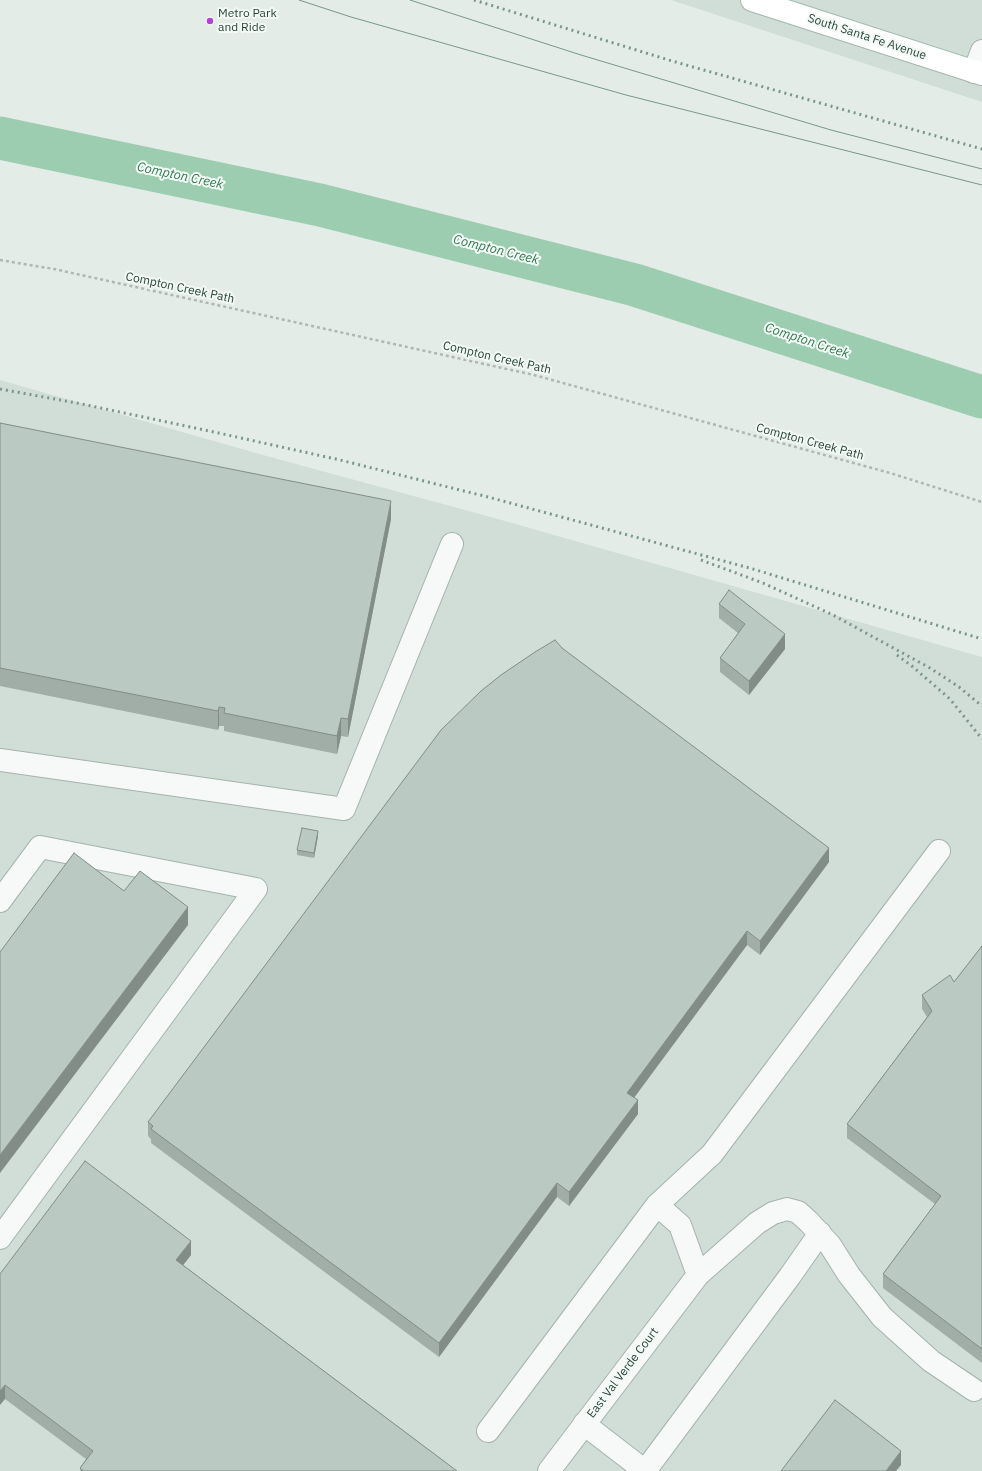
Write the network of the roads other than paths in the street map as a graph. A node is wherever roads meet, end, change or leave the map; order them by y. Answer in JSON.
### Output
{"nodes":[{"id":1,"x":752,"y":0,"type":"edge"},
{"id":2,"x":982,"y":51,"type":"edge"},
{"id":3,"x":978,"y":73,"type":"edge"},
{"id":4,"x":452,"y":544,"type":"dead end"},
{"id":5,"x":0,"y":760,"type":"edge"},
{"id":6,"x":939,"y":851,"type":"dead end"},
{"id":7,"x":0,"y":901,"type":"edge"},
{"id":8,"x":657,"y":1205,"type":"junction"},
{"id":9,"x":820,"y":1233,"type":"junction"},
{"id":10,"x":0,"y":1238,"type":"edge"},
{"id":11,"x":698,"y":1275,"type":"junction"},
{"id":12,"x":974,"y":1390,"type":"dead end"},
{"id":13,"x":584,"y":1424,"type":"junction"},
{"id":14,"x":488,"y":1431,"type":"dead end"},
{"id":15,"x":549,"y":1471,"type":"edge"}],
"edges":[{"from":1,"to":3,"type":"main road","name":"South Santa Fe Avenue"},
{"from":2,"to":3,"type":"street"},
{"from":4,"to":5,"type":"street"},
{"from":6,"to":8,"type":"street"},
{"from":7,"to":10,"type":"street"},
{"from":8,"to":11,"type":"street"},
{"from":8,"to":14,"type":"street"},
{"from":9,"to":11,"type":"street","name":"East Val Verde Court"},
{"from":9,"to":12,"type":"street","name":"East Val Verde Court"},
{"from":9,"to":13,"type":"street"},
{"from":11,"to":13,"type":"street","name":"East Val Verde Court"},
{"from":13,"to":15,"type":"street","name":"East Val Verde Court"}]}
